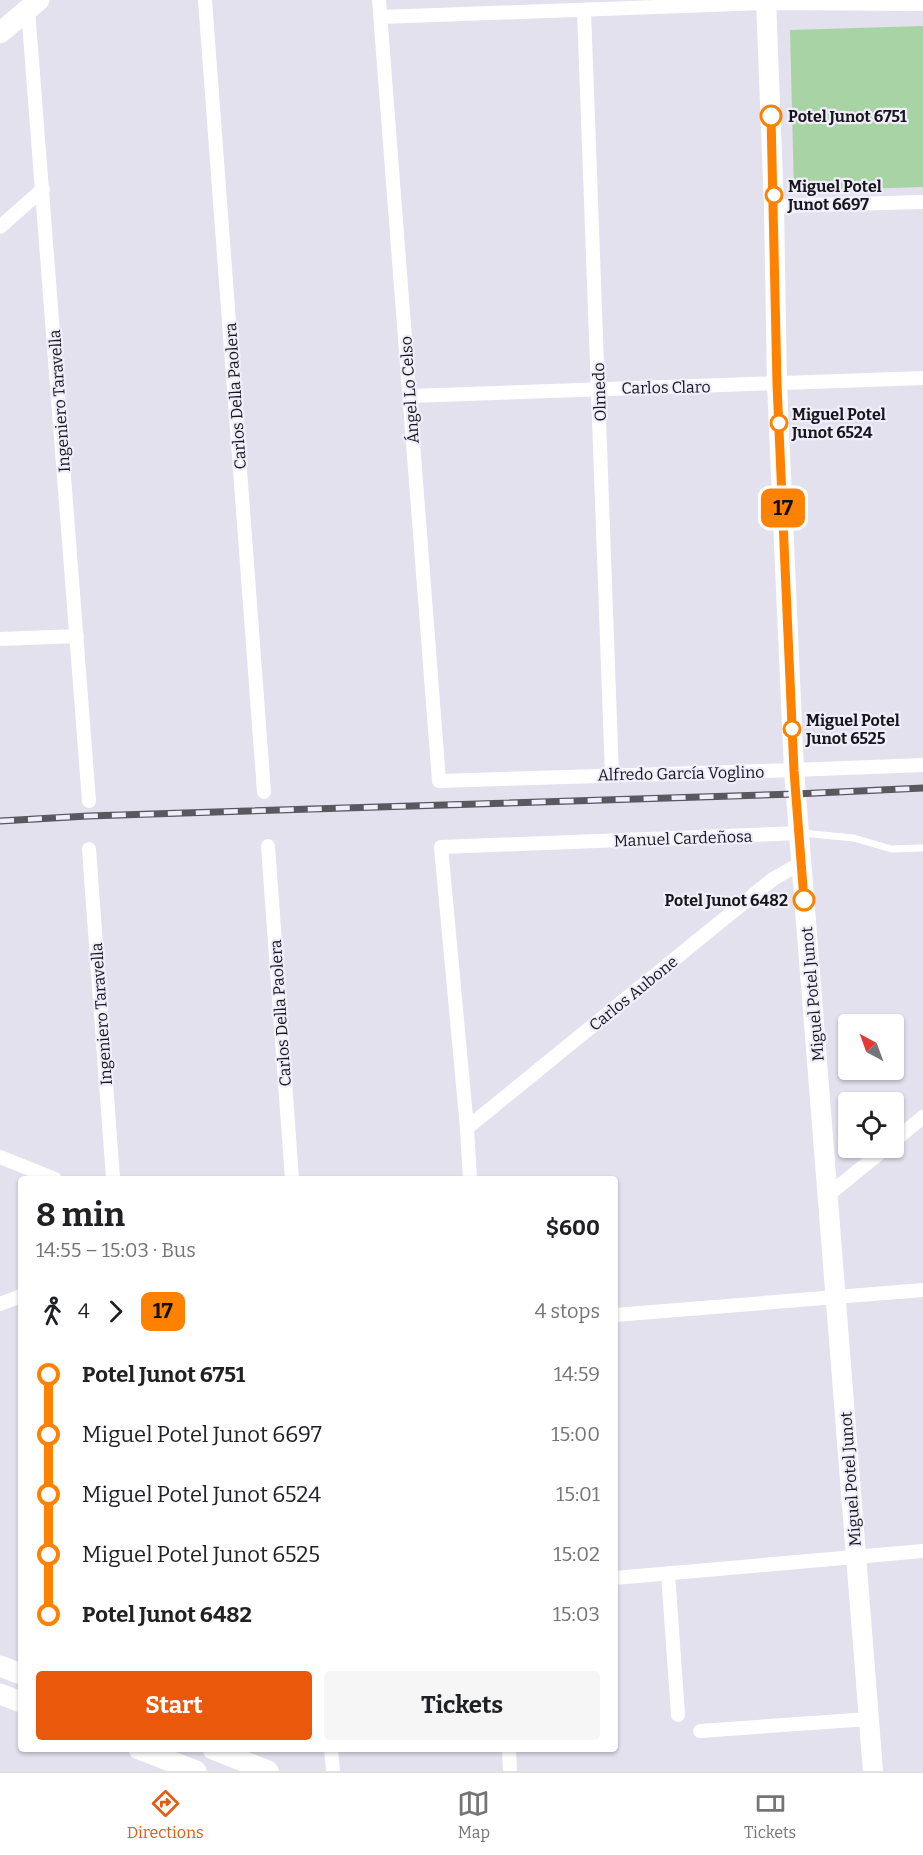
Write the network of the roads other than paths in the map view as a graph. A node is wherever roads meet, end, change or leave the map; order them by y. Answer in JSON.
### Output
{"nodes":[{"id":1,"x":205,"y":0,"type":"edge"},
{"id":2,"x":379,"y":0,"type":"edge"},
{"id":3,"x":767,"y":2,"type":"edge"},
{"id":4,"x":31,"y":3,"type":"edge"},
{"id":5,"x":923,"y":4,"type":"edge"},
{"id":6,"x":584,"y":10,"type":"junction"},
{"id":7,"x":381,"y":17,"type":"junction"},
{"id":8,"x":0,"y":33,"type":"edge"},
{"id":9,"x":43,"y":189,"type":"junction"},
{"id":10,"x":923,"y":202,"type":"edge"},
{"id":11,"x":774,"y":206,"type":"junction"},
{"id":12,"x":0,"y":227,"type":"edge"},
{"id":13,"x":923,"y":378,"type":"edge"},
{"id":14,"x":777,"y":384,"type":"junction"},
{"id":15,"x":598,"y":388,"type":"junction"},
{"id":16,"x":410,"y":396,"type":"junction"},
{"id":17,"x":77,"y":636,"type":"junction"},
{"id":18,"x":0,"y":639,"type":"edge"},
{"id":19,"x":923,"y":765,"type":"edge"},
{"id":20,"x":794,"y":771,"type":"junction"},
{"id":21,"x":612,"y":775,"type":"junction"},
{"id":22,"x":440,"y":781,"type":"joint"},
{"id":23,"x":264,"y":792,"type":"dead end"},
{"id":24,"x":89,"y":801,"type":"dead end"},
{"id":25,"x":800,"y":833,"type":"junction"},
{"id":26,"x":268,"y":846,"type":"dead end"},
{"id":27,"x":923,"y":848,"type":"edge"},
{"id":28,"x":89,"y":849,"type":"dead end"},
{"id":29,"x":801,"y":863,"type":"junction"},
{"id":30,"x":923,"y":1117,"type":"edge"},
{"id":31,"x":467,"y":1128,"type":"junction"},
{"id":32,"x":904,"y":1133,"type":"edge"},
{"id":33,"x":0,"y":1157,"type":"edge"},
{"id":34,"x":874,"y":1158,"type":"edge"},
{"id":35,"x":48,"y":1176,"type":"edge"},
{"id":36,"x":113,"y":1176,"type":"edge"},
{"id":37,"x":292,"y":1176,"type":"edge"},
{"id":38,"x":470,"y":1176,"type":"edge"},
{"id":39,"x":828,"y":1195,"type":"junction"},
{"id":40,"x":923,"y":1290,"type":"edge"},
{"id":41,"x":18,"y":1297,"type":"edge"},
{"id":42,"x":836,"y":1298,"type":"junction"},
{"id":43,"x":0,"y":1304,"type":"edge"},
{"id":44,"x":618,"y":1315,"type":"edge"},
{"id":45,"x":923,"y":1551,"type":"edge"},
{"id":46,"x":855,"y":1556,"type":"junction"},
{"id":47,"x":668,"y":1573,"type":"junction"},
{"id":48,"x":618,"y":1578,"type":"edge"},
{"id":49,"x":0,"y":1666,"type":"edge"},
{"id":50,"x":18,"y":1673,"type":"edge"},
{"id":51,"x":0,"y":1694,"type":"edge"},
{"id":52,"x":18,"y":1701,"type":"edge"},
{"id":53,"x":678,"y":1715,"type":"dead end"},
{"id":54,"x":869,"y":1719,"type":"junction"},
{"id":55,"x":700,"y":1731,"type":"dead end"},
{"id":56,"x":146,"y":1752,"type":"edge"},
{"id":57,"x":220,"y":1752,"type":"edge"},
{"id":58,"x":331,"y":1752,"type":"edge"},
{"id":59,"x":509,"y":1752,"type":"edge"},
{"id":60,"x":184,"y":1769,"type":"edge"},
{"id":61,"x":268,"y":1771,"type":"edge"},
{"id":62,"x":333,"y":1771,"type":"edge"},
{"id":63,"x":510,"y":1771,"type":"edge"},
{"id":64,"x":873,"y":1771,"type":"edge"}],
"edges":[{"from":1,"to":23,"type":"street","name":"Carlos Della Paolera"},
{"from":2,"to":7,"type":"street","name":"Ángel Lo Celso"},
{"from":3,"to":5,"type":"street"},
{"from":3,"to":6,"type":"street"},
{"from":3,"to":11,"type":"main road","name":"Miguel Potel Junot"},
{"from":4,"to":8,"type":"main road"},
{"from":4,"to":9,"type":"street","name":"Ingeniero Taravella"},
{"from":6,"to":7,"type":"street"},
{"from":6,"to":15,"type":"street","name":"Olmedo"},
{"from":7,"to":16,"type":"street","name":"Ángel Lo Celso"},
{"from":9,"to":12,"type":"street"},
{"from":9,"to":17,"type":"street","name":"Ingeniero Taravella"},
{"from":10,"to":11,"type":"street"},
{"from":11,"to":14,"type":"main road","name":"Miguel Potel Junot"},
{"from":13,"to":14,"type":"street","name":"Carlos Claro"},
{"from":14,"to":15,"type":"street","name":"Carlos Claro"},
{"from":14,"to":20,"type":"main road","name":"Miguel Potel Junot"},
{"from":15,"to":16,"type":"street","name":"Carlos Claro"},
{"from":15,"to":21,"type":"street","name":"Olmedo"},
{"from":16,"to":22,"type":"street","name":"Ángel Lo Celso"},
{"from":17,"to":18,"type":"street"},
{"from":17,"to":24,"type":"street","name":"Ingeniero Taravella"},
{"from":19,"to":20,"type":"street","name":"Alfredo García Voglino"},
{"from":20,"to":21,"type":"street","name":"Alfredo García Voglino"},
{"from":20,"to":25,"type":"main road","name":"Miguel Potel Junot"},
{"from":21,"to":22,"type":"street","name":"Alfredo García Voglino"},
{"from":25,"to":27,"type":"lane","name":"Manuel Cardeñosa"},
{"from":25,"to":29,"type":"main road","name":"Miguel Potel Junot"},
{"from":25,"to":31,"type":"street","name":"Manuel Cardeñosa"},
{"from":26,"to":37,"type":"street","name":"Carlos Della Paolera"},
{"from":28,"to":36,"type":"street","name":"Ingeniero Taravella"},
{"from":29,"to":31,"type":"street","name":"Carlos Aubone"},
{"from":29,"to":39,"type":"main road","name":"Miguel Potel Junot"},
{"from":30,"to":32,"type":"street"},
{"from":31,"to":38,"type":"street"},
{"from":33,"to":35,"type":"street"},
{"from":34,"to":39,"type":"street"},
{"from":39,"to":42,"type":"main road","name":"Miguel Potel Junot"},
{"from":40,"to":42,"type":"street"},
{"from":41,"to":43,"type":"street"},
{"from":42,"to":44,"type":"street"},
{"from":42,"to":46,"type":"main road","name":"Miguel Potel Junot"},
{"from":45,"to":46,"type":"street"},
{"from":46,"to":47,"type":"street"},
{"from":46,"to":54,"type":"main road","name":"Miguel Potel Junot"},
{"from":47,"to":48,"type":"street"},
{"from":47,"to":53,"type":"street"},
{"from":49,"to":50,"type":"main road"},
{"from":51,"to":52,"type":"main road"},
{"from":54,"to":55,"type":"street"},
{"from":54,"to":64,"type":"main road","name":"Miguel Potel Junot"},
{"from":56,"to":60,"type":"main road"},
{"from":57,"to":61,"type":"main road"},
{"from":58,"to":62,"type":"street"},
{"from":59,"to":63,"type":"street"}]}
